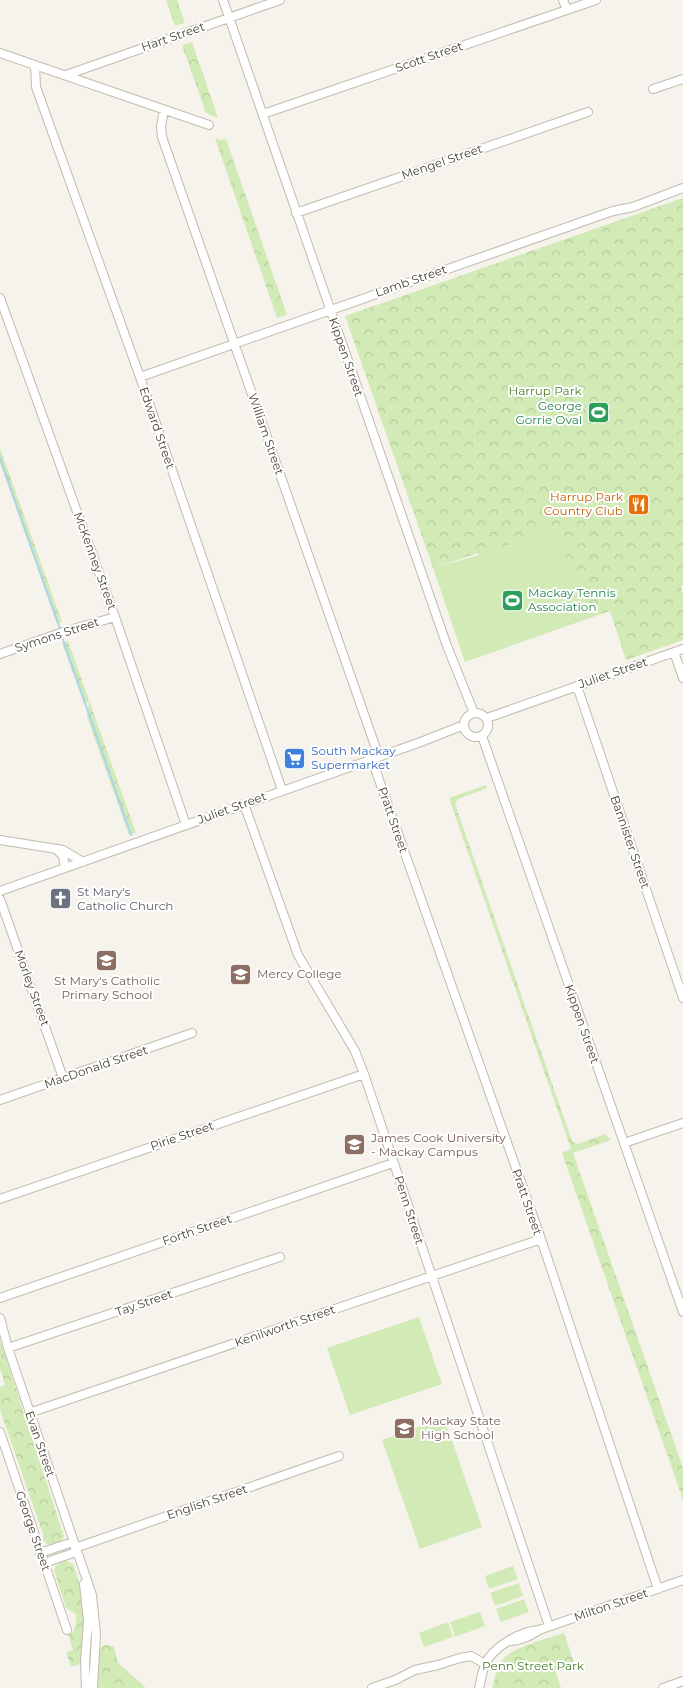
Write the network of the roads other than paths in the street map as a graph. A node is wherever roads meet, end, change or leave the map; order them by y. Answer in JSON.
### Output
{"nodes":[{"id":1,"x":223,"y":0,"type":"edge"},
{"id":2,"x":280,"y":0,"type":"edge"},
{"id":3,"x":563,"y":0,"type":"edge"},
{"id":4,"x":596,"y":0,"type":"edge"},
{"id":5,"x":567,"y":10,"type":"junction"},
{"id":6,"x":229,"y":18,"type":"junction"},
{"id":7,"x":0,"y":53,"type":"edge"},
{"id":8,"x":34,"y":65,"type":"junction"},
{"id":9,"x":66,"y":75,"type":"junction"},
{"id":10,"x":683,"y":78,"type":"edge"},
{"id":11,"x":653,"y":89,"type":"dead end"},
{"id":12,"x":164,"y":110,"type":"junction"},
{"id":13,"x":588,"y":112,"type":"dead end"},
{"id":14,"x":263,"y":114,"type":"junction"},
{"id":15,"x":209,"y":125,"type":"dead end"},
{"id":16,"x":683,"y":188,"type":"edge"},
{"id":17,"x":296,"y":213,"type":"junction"},
{"id":18,"x":0,"y":298,"type":"edge"},
{"id":19,"x":330,"y":310,"type":"junction"},
{"id":20,"x":235,"y":343,"type":"junction"},
{"id":21,"x":140,"y":377,"type":"junction"},
{"id":22,"x":115,"y":617,"type":"junction"},
{"id":23,"x":683,"y":649,"type":"edge"},
{"id":24,"x":674,"y":652,"type":"junction"},
{"id":25,"x":0,"y":654,"type":"edge"},
{"id":26,"x":683,"y":678,"type":"edge"},
{"id":27,"x":576,"y":686,"type":"junction"},
{"id":28,"x":474,"y":713,"type":"junction"},
{"id":29,"x":487,"y":718,"type":"junction"},
{"id":30,"x":464,"y":725,"type":"junction"},
{"id":31,"x":482,"y":736,"type":"junction"},
{"id":32,"x":375,"y":758,"type":"junction"},
{"id":33,"x":282,"y":790,"type":"junction"},
{"id":34,"x":244,"y":804,"type":"junction"},
{"id":35,"x":186,"y":825,"type":"junction"},
{"id":36,"x":0,"y":840,"type":"edge"},
{"id":37,"x":55,"y":849,"type":"junction"},
{"id":38,"x":83,"y":862,"type":"junction"},
{"id":39,"x":65,"y":868,"type":"junction"},
{"id":40,"x":0,"y":891,"type":"edge"},
{"id":41,"x":0,"y":899,"type":"edge"},
{"id":42,"x":683,"y":998,"type":"edge"},
{"id":43,"x":192,"y":1033,"type":"dead end"},
{"id":44,"x":364,"y":1074,"type":"junction"},
{"id":45,"x":64,"y":1078,"type":"junction"},
{"id":46,"x":0,"y":1100,"type":"edge"},
{"id":47,"x":683,"y":1123,"type":"edge"},
{"id":48,"x":624,"y":1143,"type":"junction"},
{"id":49,"x":393,"y":1163,"type":"junction"},
{"id":50,"x":0,"y":1199,"type":"edge"},
{"id":51,"x":540,"y":1239,"type":"junction"},
{"id":52,"x":280,"y":1256,"type":"dead end"},
{"id":53,"x":431,"y":1276,"type":"junction"},
{"id":54,"x":0,"y":1298,"type":"edge"},
{"id":55,"x":683,"y":1312,"type":"edge"},
{"id":56,"x":0,"y":1318,"type":"edge"},
{"id":57,"x":8,"y":1348,"type":"junction"},
{"id":58,"x":29,"y":1413,"type":"junction"},
{"id":59,"x":0,"y":1432,"type":"edge"},
{"id":60,"x":339,"y":1456,"type":"dead end"},
{"id":61,"x":75,"y":1547,"type":"junction"},
{"id":62,"x":40,"y":1553,"type":"junction"},
{"id":63,"x":44,"y":1563,"type":"junction"},
{"id":64,"x":82,"y":1570,"type":"junction"},
{"id":65,"x":683,"y":1580,"type":"edge"},
{"id":66,"x":658,"y":1588,"type":"junction"},
{"id":67,"x":549,"y":1626,"type":"junction"},
{"id":68,"x":67,"y":1630,"type":"dead end"},
{"id":69,"x":87,"y":1635,"type":"junction"},
{"id":70,"x":96,"y":1635,"type":"junction"},
{"id":71,"x":485,"y":1664,"type":"junction"},
{"id":72,"x":683,"y":1681,"type":"edge"},
{"id":73,"x":86,"y":1688,"type":"edge"},
{"id":74,"x":93,"y":1688,"type":"edge"},
{"id":75,"x":372,"y":1688,"type":"edge"},
{"id":76,"x":479,"y":1688,"type":"edge"},
{"id":77,"x":663,"y":1688,"type":"edge"}],
"edges":[{"from":1,"to":6,"type":"street","name":"Kippen Street"},
{"from":2,"to":6,"type":"street","name":"Hart Street"},
{"from":3,"to":5,"type":"street"},
{"from":4,"to":5,"type":"street","name":"Scott Street"},
{"from":5,"to":14,"type":"street","name":"Scott Street"},
{"from":6,"to":9,"type":"street","name":"Hart Street"},
{"from":6,"to":14,"type":"street","name":"Kippen Street"},
{"from":7,"to":8,"type":"street"},
{"from":8,"to":9,"type":"street"},
{"from":8,"to":21,"type":"street","name":"Edward Street"},
{"from":9,"to":12,"type":"street"},
{"from":10,"to":11,"type":"street"},
{"from":12,"to":15,"type":"street"},
{"from":12,"to":20,"type":"street","name":"William Street"},
{"from":13,"to":17,"type":"street","name":"Mengel Street"},
{"from":14,"to":17,"type":"street","name":"Kippen Street"},
{"from":16,"to":19,"type":"street","name":"Lamb Street"},
{"from":17,"to":19,"type":"street","name":"Kippen Street"},
{"from":18,"to":22,"type":"street","name":"McKenney Street"},
{"from":19,"to":20,"type":"street","name":"Lamb Street"},
{"from":19,"to":28,"type":"street","name":"Kippen Street"},
{"from":20,"to":21,"type":"street","name":"Lamb Street"},
{"from":20,"to":32,"type":"street","name":"William Street"},
{"from":21,"to":33,"type":"street","name":"Edward Street"},
{"from":22,"to":25,"type":"street","name":"Symons Street"},
{"from":22,"to":35,"type":"street","name":"McKenney Street"},
{"from":23,"to":24,"type":"street","name":"Juliet Street"},
{"from":24,"to":26,"type":"street"},
{"from":24,"to":27,"type":"street","name":"Juliet Street"},
{"from":27,"to":29,"type":"street","name":"Juliet Street"},
{"from":27,"to":42,"type":"street","name":"Bannister Street"},
{"from":28,"to":29,"type":"street"},
{"from":28,"to":30,"type":"street"},
{"from":29,"to":31,"type":"street"},
{"from":30,"to":31,"type":"street"},
{"from":30,"to":32,"type":"street","name":"Juliet Street"},
{"from":31,"to":48,"type":"street","name":"Kippen Street"},
{"from":32,"to":33,"type":"street","name":"Juliet Street"},
{"from":32,"to":51,"type":"street","name":"Pratt Street"},
{"from":33,"to":34,"type":"street","name":"Juliet Street"},
{"from":34,"to":35,"type":"street","name":"Juliet Street"},
{"from":34,"to":44,"type":"street","name":"Penn Street"},
{"from":35,"to":38,"type":"street","name":"Juliet Street"},
{"from":36,"to":37,"type":"street"},
{"from":37,"to":38,"type":"street"},
{"from":37,"to":39,"type":"street"},
{"from":38,"to":39,"type":"street","name":"Juliet Street"},
{"from":39,"to":40,"type":"street","name":"Juliet Street"},
{"from":41,"to":45,"type":"street","name":"Morley Street"},
{"from":43,"to":45,"type":"street","name":"MacDonald Street"},
{"from":44,"to":49,"type":"street","name":"Penn Street"},
{"from":44,"to":50,"type":"street","name":"Pirie Street"},
{"from":45,"to":46,"type":"street","name":"MacDonald Street"},
{"from":47,"to":48,"type":"street"},
{"from":48,"to":55,"type":"street","name":"Kippen Street"},
{"from":49,"to":53,"type":"street","name":"Penn Street"},
{"from":49,"to":54,"type":"street","name":"Forth Street"},
{"from":51,"to":53,"type":"street","name":"Kenilworth Street"},
{"from":51,"to":66,"type":"street","name":"Pratt Street"},
{"from":52,"to":57,"type":"street","name":"Tay Street"},
{"from":53,"to":58,"type":"street","name":"Kenilworth Street"},
{"from":53,"to":67,"type":"street","name":"Penn Street"},
{"from":56,"to":57,"type":"street","name":"Evan Street"},
{"from":57,"to":58,"type":"street","name":"Evan Street"},
{"from":58,"to":61,"type":"street","name":"Evan Street"},
{"from":59,"to":62,"type":"street","name":"George Street"},
{"from":60,"to":61,"type":"street","name":"English Street"},
{"from":61,"to":62,"type":"street"},
{"from":61,"to":63,"type":"street"},
{"from":61,"to":64,"type":"street","name":"Evan Street"},
{"from":62,"to":63,"type":"street","name":"George Street"},
{"from":63,"to":68,"type":"street","name":"George Street"},
{"from":64,"to":69,"type":"street","name":"Evan Street"},
{"from":64,"to":70,"type":"street","name":"Evan Street"},
{"from":65,"to":66,"type":"street","name":"Milton Street"},
{"from":66,"to":67,"type":"street","name":"Milton Street"},
{"from":67,"to":71,"type":"street","name":"Milton Street"},
{"from":69,"to":70,"type":"street"},
{"from":69,"to":73,"type":"street"},
{"from":70,"to":74,"type":"street"},
{"from":71,"to":75,"type":"street"},
{"from":71,"to":76,"type":"street"},
{"from":72,"to":77,"type":"street"}]}
